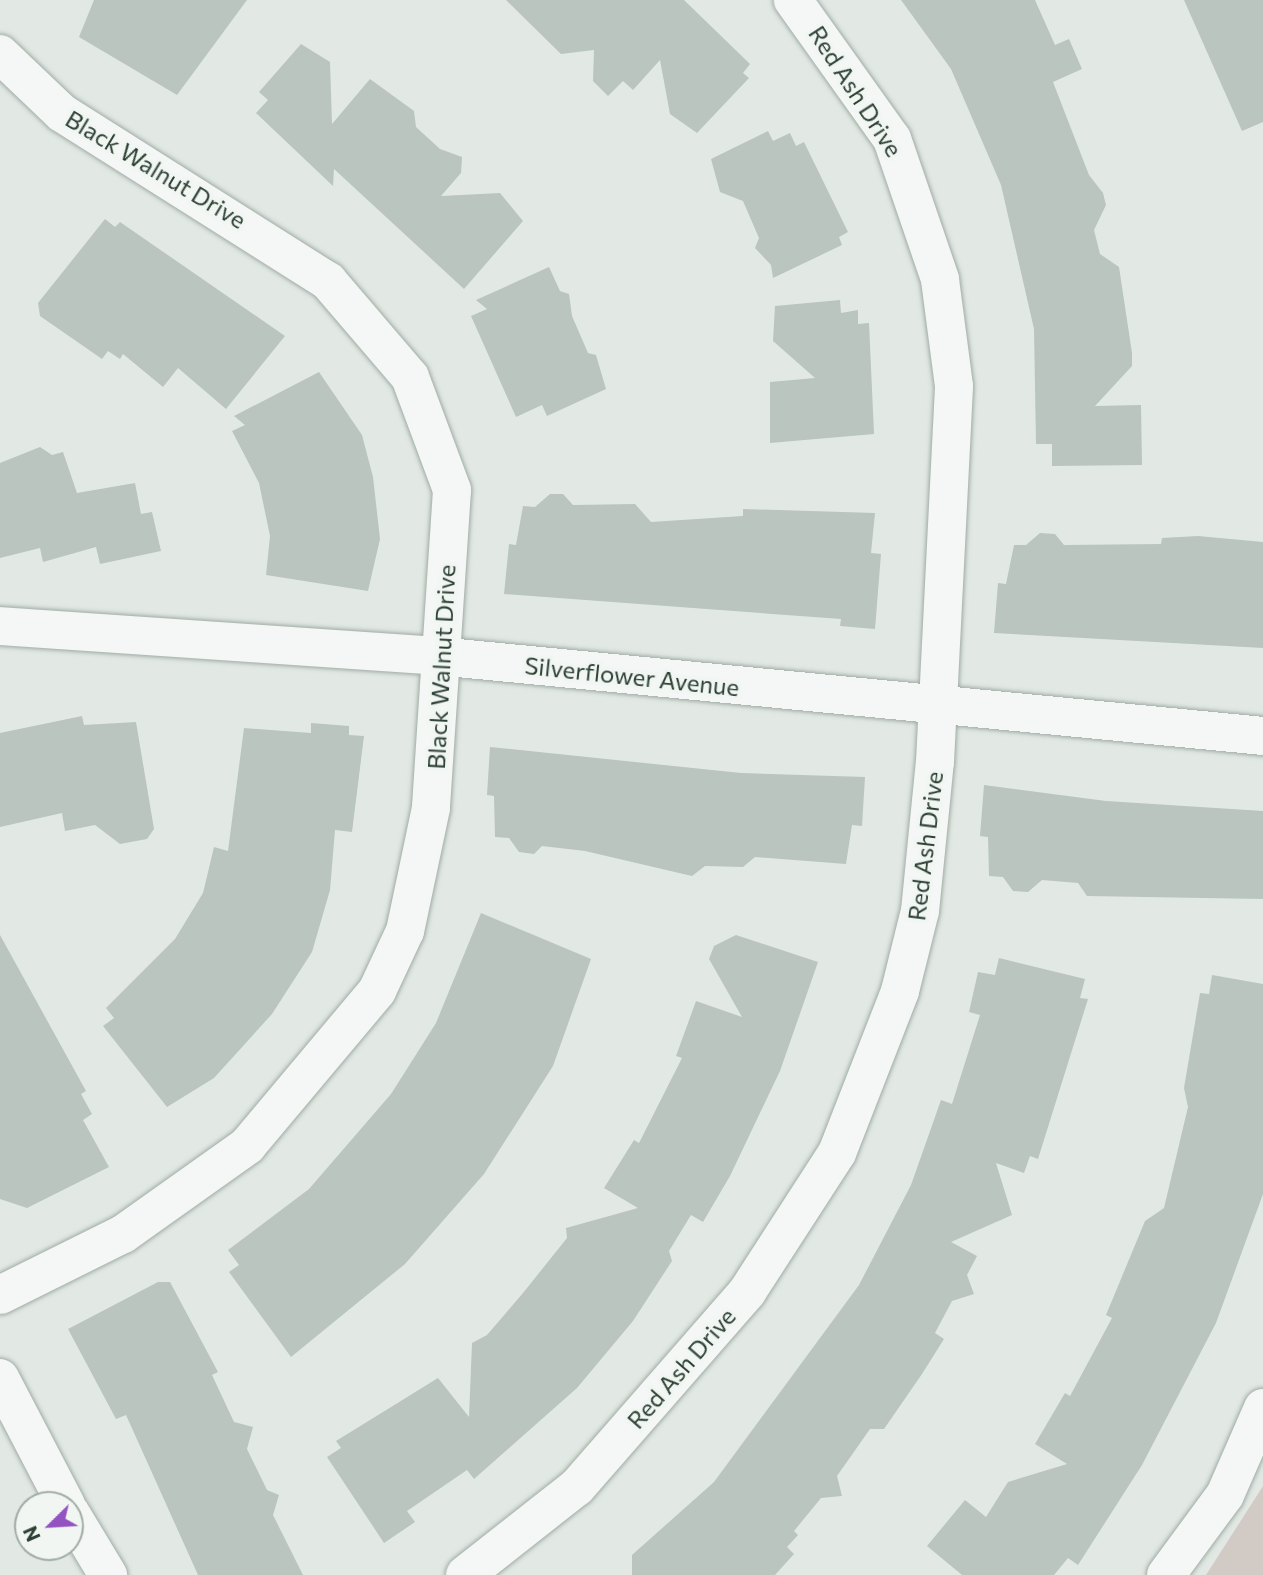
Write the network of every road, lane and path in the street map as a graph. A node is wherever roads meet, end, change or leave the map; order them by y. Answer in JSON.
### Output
{"nodes":[{"id":1,"x":793,"y":0,"type":"edge"},
{"id":2,"x":0,"y":54,"type":"edge"},
{"id":3,"x":0,"y":626,"type":"edge"},
{"id":4,"x":438,"y":656,"type":"junction"},
{"id":5,"x":936,"y":708,"type":"junction"},
{"id":6,"x":1263,"y":736,"type":"edge"},
{"id":7,"x":0,"y":1295,"type":"edge"},
{"id":8,"x":0,"y":1378,"type":"edge"},
{"id":9,"x":1263,"y":1408,"type":"edge"},
{"id":10,"x":59,"y":1491,"type":"edge"},
{"id":11,"x":84,"y":1535,"type":"edge"},
{"id":12,"x":108,"y":1575,"type":"edge"},
{"id":13,"x":465,"y":1575,"type":"edge"},
{"id":14,"x":1166,"y":1575,"type":"edge"}],
"edges":[{"from":1,"to":5,"type":"street","name":"Red Ash Drive"},
{"from":2,"to":4,"type":"street","name":"Black Walnut Drive"},
{"from":3,"to":4,"type":"street","name":"Silverflower Avenue"},
{"from":4,"to":5,"type":"street","name":"Silverflower Avenue"},
{"from":4,"to":7,"type":"street","name":"Black Walnut Drive"},
{"from":5,"to":6,"type":"street","name":"Silverflower Avenue"},
{"from":5,"to":13,"type":"street","name":"Red Ash Drive"},
{"from":8,"to":10,"type":"street"},
{"from":9,"to":14,"type":"street"},
{"from":11,"to":12,"type":"street"}]}
